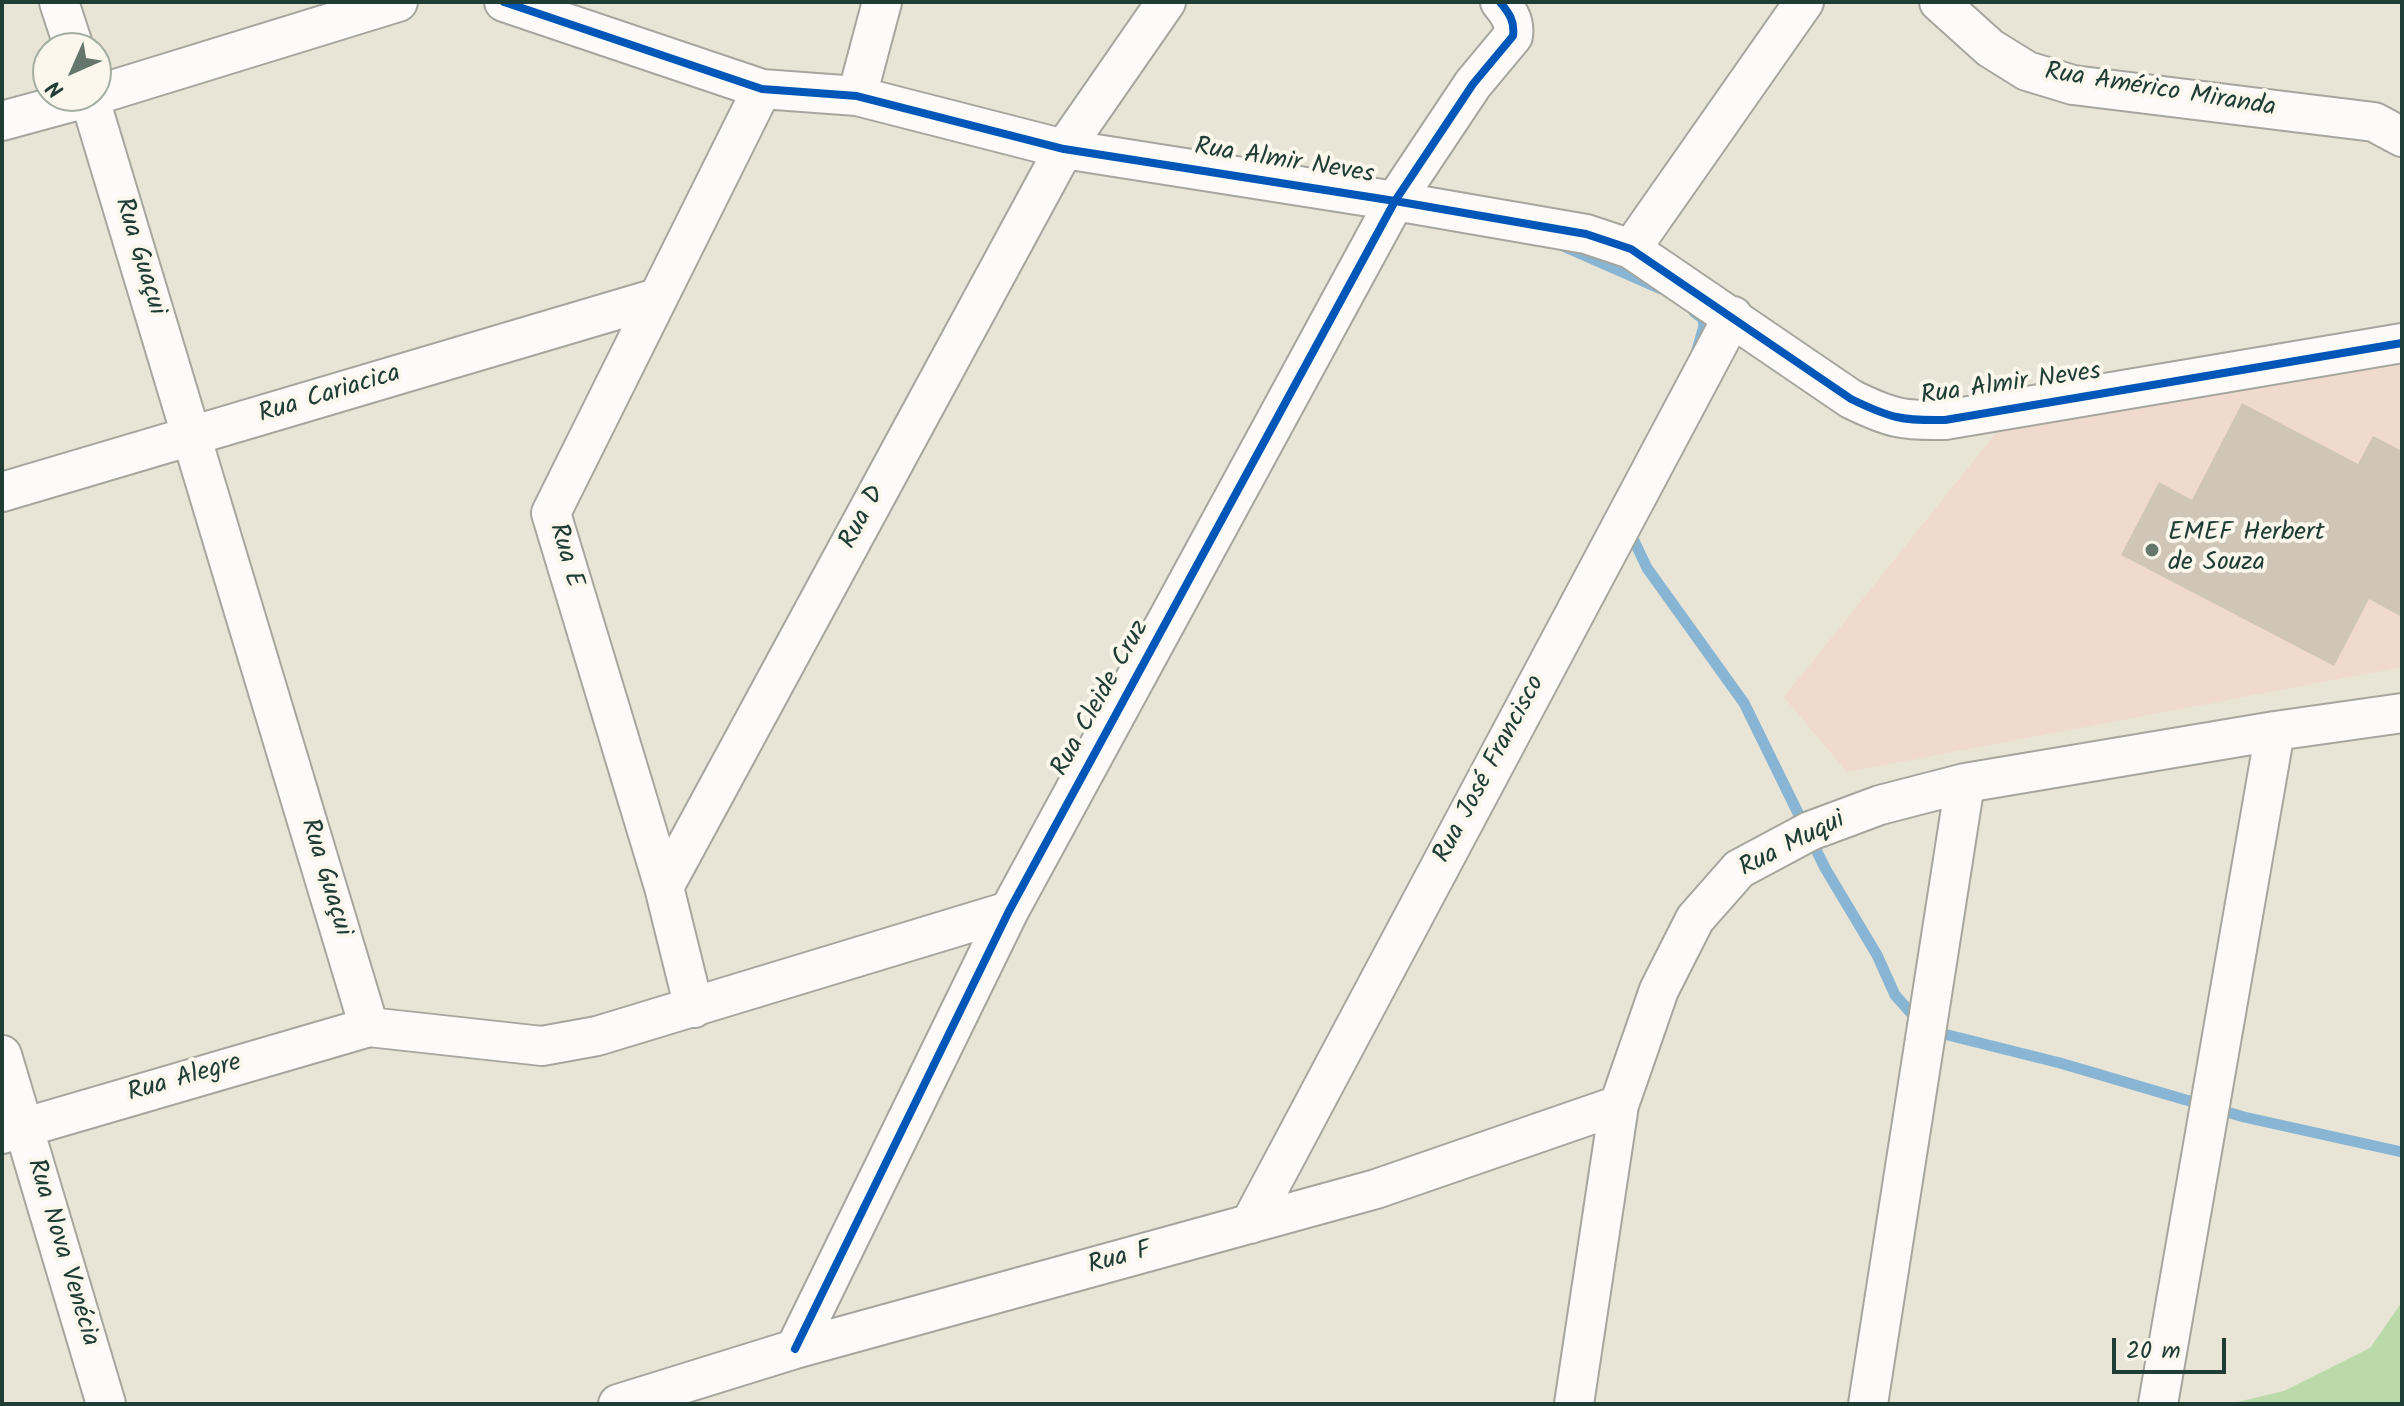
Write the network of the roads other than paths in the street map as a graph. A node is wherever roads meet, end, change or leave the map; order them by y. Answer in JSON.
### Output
{"nodes":[{"id":1,"x":59,"y":2,"type":"edge"},
{"id":2,"x":398,"y":2,"type":"edge"},
{"id":3,"x":504,"y":2,"type":"edge"},
{"id":4,"x":882,"y":2,"type":"edge"},
{"id":5,"x":1166,"y":2,"type":"edge"},
{"id":6,"x":1500,"y":2,"type":"edge"},
{"id":7,"x":1804,"y":2,"type":"edge"},
{"id":8,"x":1939,"y":2,"type":"edge"},
{"id":9,"x":69,"y":32,"type":"edge"},
{"id":10,"x":762,"y":89,"type":"junction"},
{"id":11,"x":112,"y":90,"type":"edge"},
{"id":12,"x":857,"y":96,"type":"junction"},
{"id":13,"x":34,"y":112,"type":"edge"},
{"id":14,"x":97,"y":112,"type":"edge"},
{"id":15,"x":2,"y":121,"type":"edge"},
{"id":16,"x":2402,"y":137,"type":"edge"},
{"id":17,"x":1064,"y":149,"type":"junction"},
{"id":18,"x":1395,"y":201,"type":"junction"},
{"id":19,"x":1631,"y":249,"type":"junction"},
{"id":20,"x":657,"y":298,"type":"junction"},
{"id":21,"x":1733,"y":316,"type":"junction"},
{"id":22,"x":2402,"y":343,"type":"edge"},
{"id":23,"x":193,"y":437,"type":"junction"},
{"id":24,"x":2,"y":492,"type":"edge"},
{"id":25,"x":2402,"y":713,"type":"edge"},
{"id":26,"x":2275,"y":731,"type":"junction"},
{"id":27,"x":1965,"y":783,"type":"junction"},
{"id":28,"x":664,"y":887,"type":"junction"},
{"id":29,"x":1009,"y":911,"type":"junction"},
{"id":30,"x":694,"y":1008,"type":"junction"},
{"id":31,"x":369,"y":1027,"type":"junction"},
{"id":32,"x":2,"y":1055,"type":"edge"},
{"id":33,"x":1619,"y":1105,"type":"junction"},
{"id":34,"x":12,"y":1130,"type":"edge"},
{"id":35,"x":1250,"y":1224,"type":"junction"},
{"id":36,"x":795,"y":1349,"type":"junction"},
{"id":37,"x":106,"y":1404,"type":"edge"},
{"id":38,"x":618,"y":1404,"type":"edge"},
{"id":39,"x":1574,"y":1404,"type":"edge"},
{"id":40,"x":1868,"y":1404,"type":"edge"},
{"id":41,"x":2158,"y":1404,"type":"edge"}],
"edges":[{"from":1,"to":9,"type":"street"},
{"from":2,"to":11,"type":"street"},
{"from":3,"to":10,"type":"street","name":"Rua Almir Neves"},
{"from":4,"to":12,"type":"street"},
{"from":5,"to":17,"type":"street","name":"Rua D"},
{"from":6,"to":18,"type":"street","name":"Rua Cleide Cruz"},
{"from":7,"to":19,"type":"street"},
{"from":8,"to":16,"type":"street","name":"Rua Américo Miranda"},
{"from":10,"to":12,"type":"street","name":"Rua Almir Neves"},
{"from":10,"to":20,"type":"street","name":"Rua E"},
{"from":12,"to":17,"type":"street","name":"Rua Almir Neves"},
{"from":13,"to":15,"type":"street"},
{"from":14,"to":23,"type":"street","name":"Rua Guaçui"},
{"from":17,"to":18,"type":"street","name":"Rua Almir Neves"},
{"from":17,"to":28,"type":"street","name":"Rua D"},
{"from":18,"to":19,"type":"street","name":"Rua Almir Neves"},
{"from":18,"to":29,"type":"street","name":"Rua Cleide Cruz"},
{"from":19,"to":21,"type":"street","name":"Rua Almir Neves"},
{"from":20,"to":23,"type":"street","name":"Rua Cariacica"},
{"from":20,"to":28,"type":"street","name":"Rua E"},
{"from":21,"to":22,"type":"street","name":"Rua Almir Neves"},
{"from":21,"to":35,"type":"street","name":"Rua José Francisco"},
{"from":23,"to":24,"type":"street","name":"Rua Cariacica"},
{"from":23,"to":31,"type":"street","name":"Rua Guaçui"},
{"from":25,"to":26,"type":"street","name":"Rua Muqui"},
{"from":26,"to":27,"type":"street","name":"Rua Muqui"},
{"from":26,"to":41,"type":"street"},
{"from":27,"to":33,"type":"street","name":"Rua Muqui"},
{"from":27,"to":40,"type":"street"},
{"from":28,"to":30,"type":"street","name":"Rua E"},
{"from":29,"to":30,"type":"street"},
{"from":29,"to":36,"type":"street","name":"Rua Cleide Cruz"},
{"from":30,"to":31,"type":"street"},
{"from":31,"to":34,"type":"street","name":"Rua Alegre"},
{"from":32,"to":34,"type":"street","name":"Rua Nova Venécia"},
{"from":33,"to":35,"type":"street","name":"Rua F"},
{"from":33,"to":39,"type":"street","name":"Rua Muqui"},
{"from":34,"to":37,"type":"street","name":"Rua Nova Venécia"},
{"from":35,"to":36,"type":"street","name":"Rua F"},
{"from":36,"to":38,"type":"street","name":"Rua F"}]}
